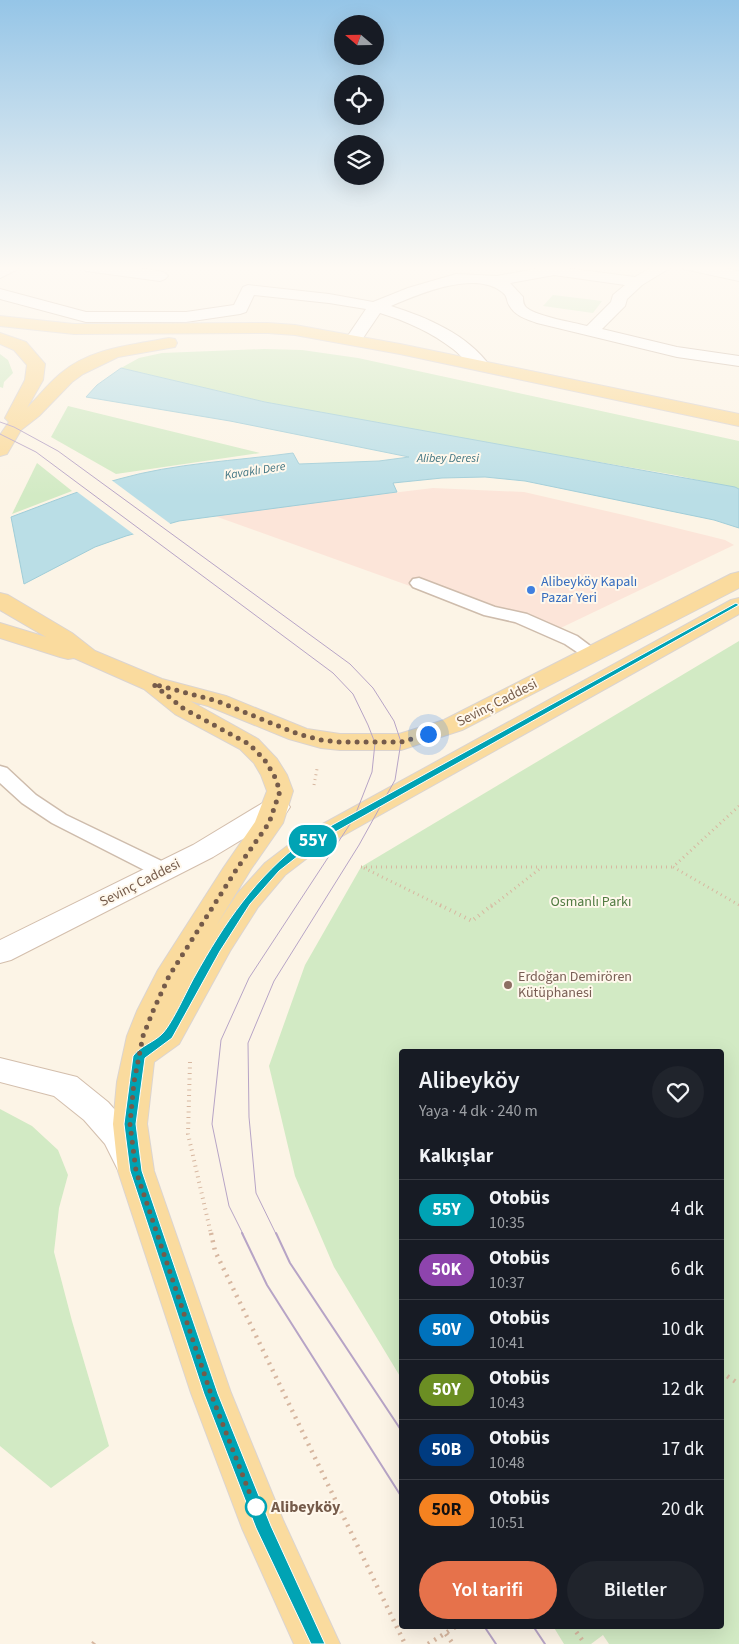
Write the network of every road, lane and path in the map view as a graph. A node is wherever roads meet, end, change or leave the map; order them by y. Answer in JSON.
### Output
{"nodes":[{"id":1,"x":12,"y":343,"type":"edge"},
{"id":2,"x":169,"y":343,"type":"edge"},
{"id":3,"x":366,"y":343,"type":"edge"},
{"id":4,"x":457,"y":343,"type":"edge"},
{"id":5,"x":639,"y":343,"type":"edge"},
{"id":6,"x":739,"y":361,"type":"edge"},
{"id":7,"x":481,"y":366,"type":"junction"},
{"id":8,"x":739,"y":420,"type":"edge"},
{"id":9,"x":14,"y":427,"type":"junction"},
{"id":10,"x":0,"y":449,"type":"edge"},
{"id":11,"x":739,"y":579,"type":"edge"},
{"id":12,"x":419,"y":583,"type":"dead end"},
{"id":13,"x":0,"y":600,"type":"edge"},
{"id":14,"x":739,"y":605,"type":"edge"},
{"id":15,"x":0,"y":630,"type":"edge"},
{"id":16,"x":592,"y":654,"type":"junction"},
{"id":17,"x":86,"y":656,"type":"junction"},
{"id":18,"x":153,"y":684,"type":"junction"},
{"id":19,"x":0,"y":772,"type":"edge"},
{"id":20,"x":739,"y":806,"type":"edge"},
{"id":21,"x":276,"y":807,"type":"junction"},
{"id":22,"x":542,"y":867,"type":"junction"},
{"id":23,"x":673,"y":867,"type":"junction"},
{"id":24,"x":164,"y":871,"type":"junction"},
{"id":25,"x":739,"y":905,"type":"edge"},
{"id":26,"x":0,"y":953,"type":"edge"},
{"id":27,"x":139,"y":1056,"type":"junction"},
{"id":28,"x":0,"y":1070,"type":"edge"},
{"id":29,"x":136,"y":1171,"type":"junction"},
{"id":30,"x":724,"y":1374,"type":"edge"},
{"id":31,"x":739,"y":1384,"type":"edge"},
{"id":32,"x":453,"y":1629,"type":"edge"},
{"id":33,"x":574,"y":1629,"type":"edge"},
{"id":34,"x":446,"y":1634,"type":"junction"},
{"id":35,"x":317,"y":1644,"type":"edge"},
{"id":36,"x":406,"y":1644,"type":"edge"},
{"id":37,"x":428,"y":1644,"type":"edge"},
{"id":38,"x":452,"y":1644,"type":"edge"},
{"id":39,"x":585,"y":1644,"type":"edge"}],
"edges":[{"from":1,"to":9,"type":"main road"},
{"from":2,"to":9,"type":"main road"},
{"from":3,"to":7,"type":"main road"},
{"from":4,"to":7,"type":"street"},
{"from":5,"to":6,"type":"street"},
{"from":7,"to":8,"type":"main road"},
{"from":9,"to":10,"type":"main road"},
{"from":11,"to":16,"type":"main road","name":"Sevinç Caddesi"},
{"from":12,"to":16,"type":"lane"},
{"from":13,"to":17,"type":"main road"},
{"from":14,"to":27,"type":"main road"},
{"from":15,"to":17,"type":"main road"},
{"from":16,"to":18,"type":"main road","name":"Sevinç Caddesi"},
{"from":17,"to":18,"type":"main road"},
{"from":18,"to":21,"type":"main road"},
{"from":19,"to":24,"type":"lane"},
{"from":20,"to":23,"type":"path"},
{"from":21,"to":24,"type":"street","name":"Sevinç Caddesi"},
{"from":21,"to":27,"type":"main road"},
{"from":22,"to":22,"type":"path"},
{"from":22,"to":23,"type":"path"},
{"from":23,"to":25,"type":"path"},
{"from":24,"to":26,"type":"street","name":"Sevinç Caddesi"},
{"from":27,"to":29,"type":"main road"},
{"from":27,"to":36,"type":"path"},
{"from":28,"to":29,"type":"street"},
{"from":29,"to":35,"type":"main road"},
{"from":30,"to":31,"type":"path"},
{"from":32,"to":34,"type":"path"},
{"from":33,"to":39,"type":"path"},
{"from":34,"to":37,"type":"path"},
{"from":34,"to":38,"type":"path"}]}
